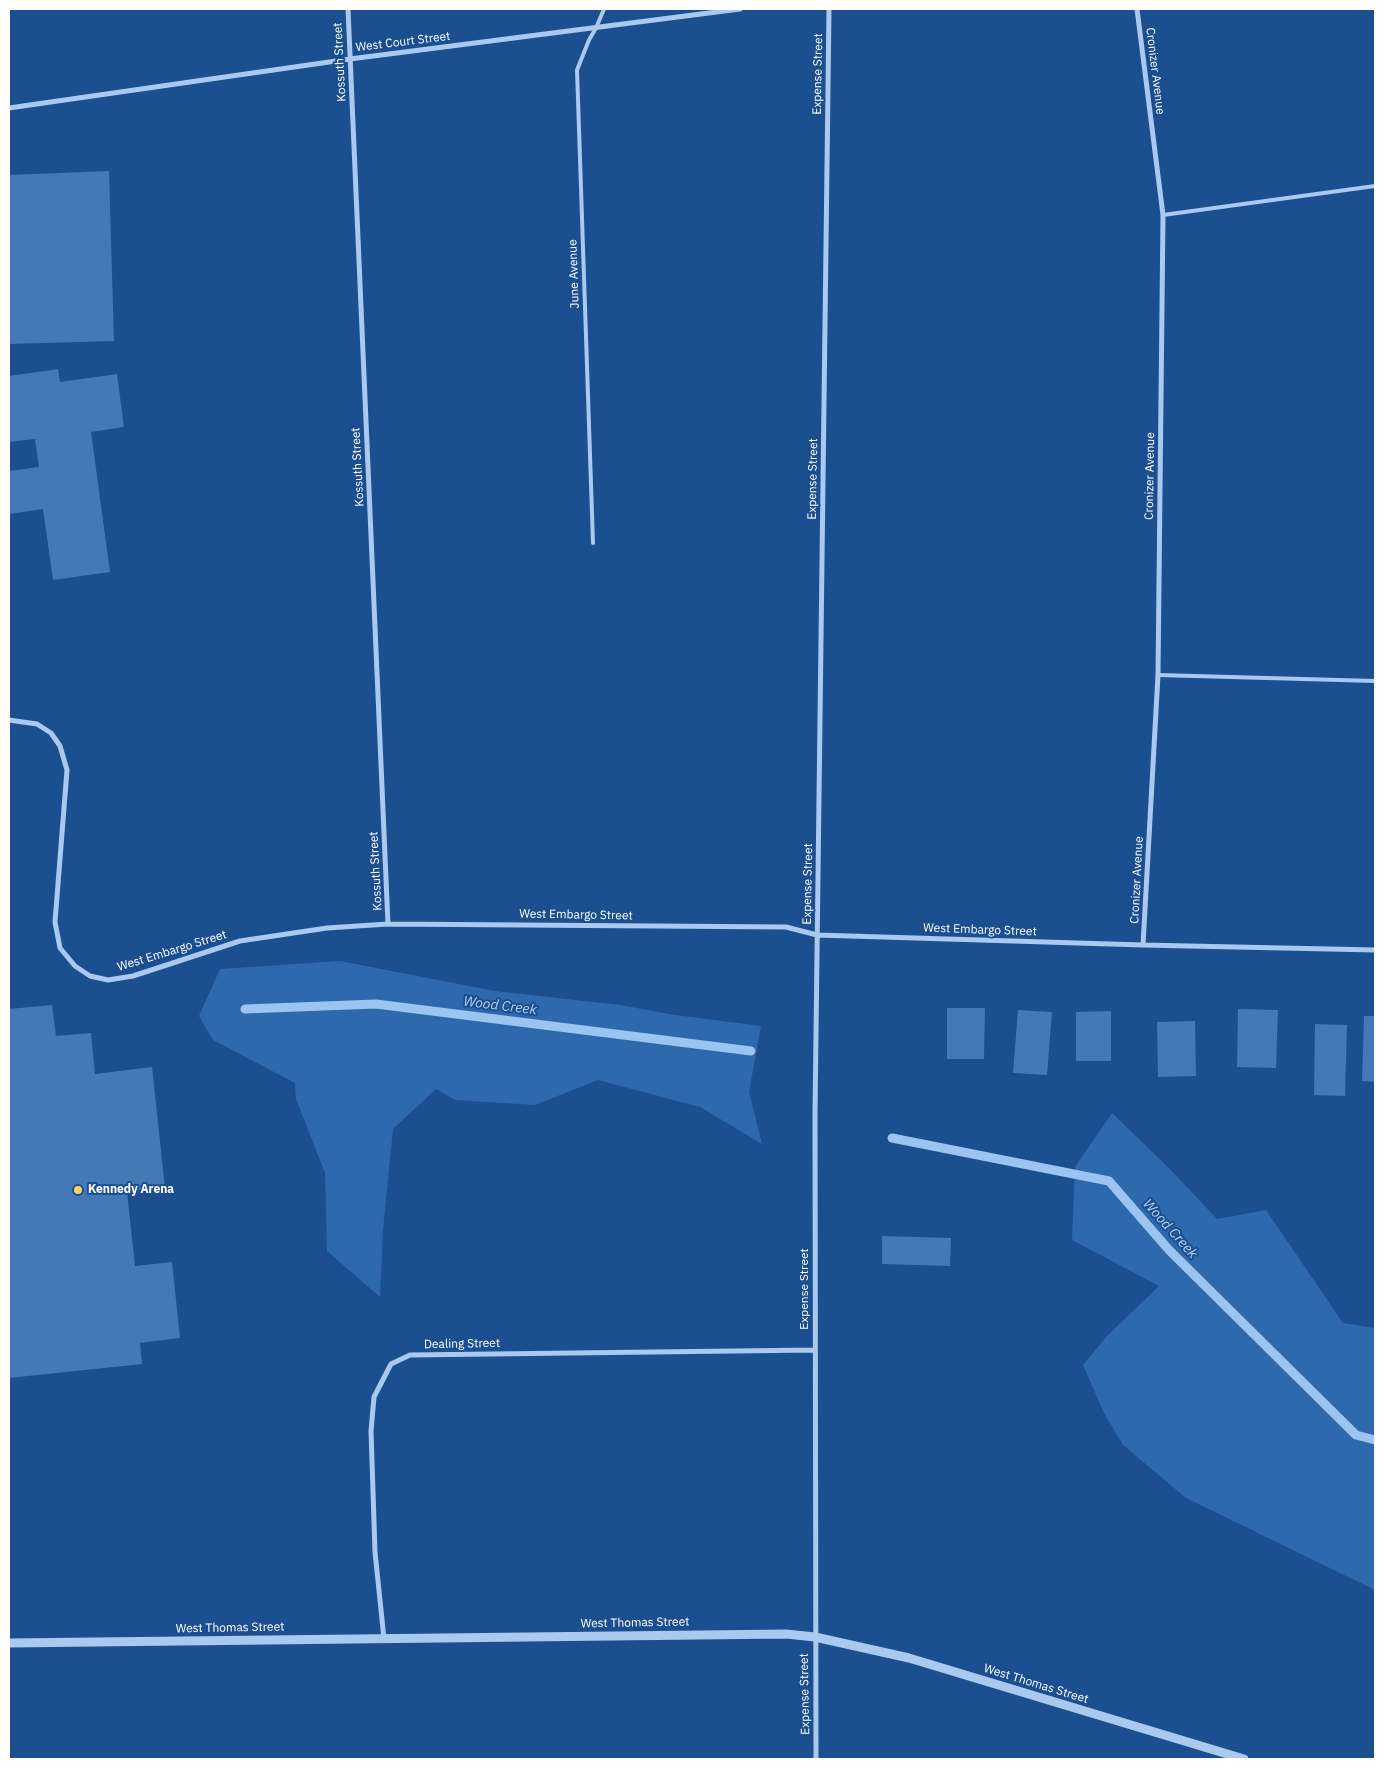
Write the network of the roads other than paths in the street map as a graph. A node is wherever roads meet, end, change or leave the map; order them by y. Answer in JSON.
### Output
{"nodes":[{"id":1,"x":348,"y":9,"type":"edge"},
{"id":2,"x":604,"y":9,"type":"edge"},
{"id":3,"x":740,"y":9,"type":"edge"},
{"id":4,"x":829,"y":9,"type":"edge"},
{"id":5,"x":1137,"y":9,"type":"edge"},
{"id":6,"x":596,"y":28,"type":"junction"},
{"id":7,"x":350,"y":59,"type":"junction"},
{"id":8,"x":9,"y":108,"type":"edge"},
{"id":9,"x":1375,"y":186,"type":"edge"},
{"id":10,"x":1163,"y":215,"type":"junction"},
{"id":11,"x":593,"y":543,"type":"dead end"},
{"id":12,"x":1158,"y":675,"type":"junction"},
{"id":13,"x":1375,"y":681,"type":"edge"},
{"id":14,"x":9,"y":720,"type":"edge"},
{"id":15,"x":388,"y":924,"type":"junction"},
{"id":16,"x":817,"y":935,"type":"junction"},
{"id":17,"x":1143,"y":945,"type":"junction"},
{"id":18,"x":1375,"y":950,"type":"edge"},
{"id":19,"x":815,"y":1350,"type":"junction"},
{"id":20,"x":815,"y":1637,"type":"junction"},
{"id":21,"x":384,"y":1639,"type":"junction"},
{"id":22,"x":9,"y":1643,"type":"edge"},
{"id":23,"x":816,"y":1759,"type":"edge"},
{"id":24,"x":1244,"y":1759,"type":"edge"}],
"edges":[{"from":1,"to":7,"type":"street","name":"Kossuth Street"},
{"from":2,"to":6,"type":"lane","name":"June Avenue"},
{"from":3,"to":6,"type":"street","name":"West Court Street"},
{"from":4,"to":16,"type":"street","name":"Expense Street"},
{"from":5,"to":10,"type":"street","name":"Cronizer Avenue"},
{"from":6,"to":7,"type":"street","name":"West Court Street"},
{"from":6,"to":11,"type":"lane","name":"June Avenue"},
{"from":7,"to":8,"type":"street","name":"West Court Street"},
{"from":7,"to":15,"type":"street","name":"Kossuth Street"},
{"from":9,"to":10,"type":"lane"},
{"from":10,"to":12,"type":"street","name":"Cronizer Avenue"},
{"from":12,"to":13,"type":"lane"},
{"from":12,"to":17,"type":"street","name":"Cronizer Avenue"},
{"from":14,"to":15,"type":"street","name":"West Embargo Street"},
{"from":15,"to":16,"type":"street","name":"West Embargo Street"},
{"from":16,"to":17,"type":"street","name":"West Embargo Street"},
{"from":16,"to":19,"type":"street","name":"Expense Street"},
{"from":17,"to":18,"type":"street","name":"West Embargo Street"},
{"from":19,"to":20,"type":"street","name":"Expense Street"},
{"from":19,"to":21,"type":"street","name":"Dealing Street"},
{"from":20,"to":21,"type":"street","name":"West Thomas Street"},
{"from":20,"to":23,"type":"street","name":"Expense Street"},
{"from":20,"to":24,"type":"street","name":"West Thomas Street"},
{"from":21,"to":22,"type":"street","name":"West Thomas Street"}]}
